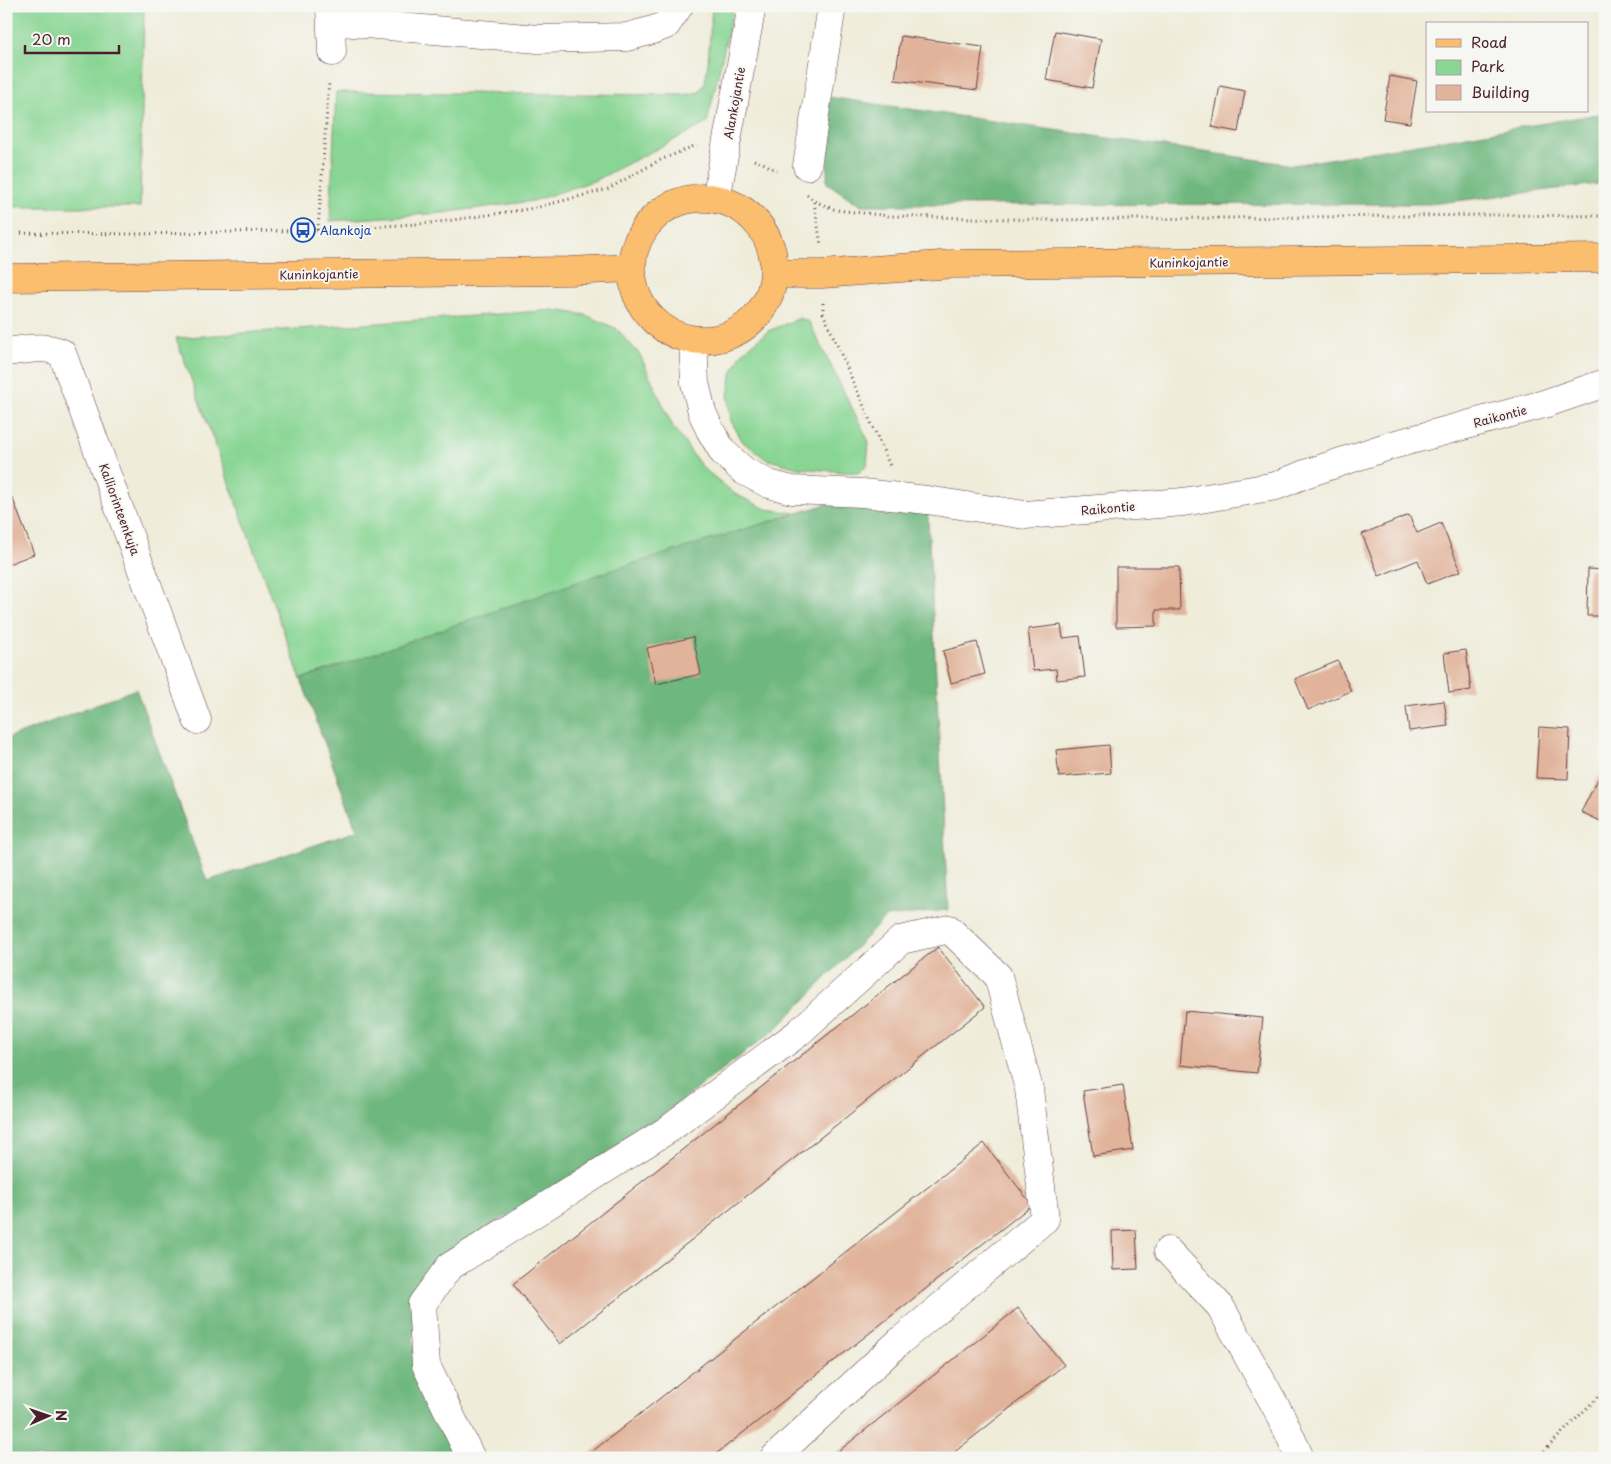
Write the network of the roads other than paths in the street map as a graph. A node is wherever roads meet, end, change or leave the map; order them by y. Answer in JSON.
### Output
{"nodes":[{"id":1,"x":679,"y":6,"type":"edge"},
{"id":2,"x":752,"y":6,"type":"edge"},
{"id":3,"x":832,"y":6,"type":"edge"},
{"id":4,"x":331,"y":13,"type":"edge"},
{"id":5,"x":332,"y":52,"type":"road end"},
{"id":6,"x":804,"y":178,"type":"road end"},
{"id":7,"x":716,"y":199,"type":"junction"},
{"id":8,"x":1605,"y":258,"type":"edge"},
{"id":9,"x":631,"y":268,"type":"junction"},
{"id":10,"x":774,"y":274,"type":"junction"},
{"id":11,"x":6,"y":278,"type":"edge"},
{"id":12,"x":693,"y":341,"type":"junction"},
{"id":13,"x":6,"y":352,"type":"edge"},
{"id":14,"x":1605,"y":383,"type":"edge"},
{"id":15,"x":197,"y":720,"type":"dead end"},
{"id":16,"x":1168,"y":1251,"type":"dead end"},
{"id":17,"x":471,"y":1458,"type":"edge"},
{"id":18,"x":774,"y":1458,"type":"edge"},
{"id":19,"x":1300,"y":1458,"type":"edge"}],
"edges":[{"from":1,"to":4,"type":"street"},
{"from":2,"to":7,"type":"street","name":"Alankojantie"},
{"from":3,"to":6,"type":"street"},
{"from":4,"to":5,"type":"street"},
{"from":7,"to":9,"type":"main road"},
{"from":7,"to":10,"type":"main road"},
{"from":8,"to":10,"type":"main road","name":"Kuninkojantie"},
{"from":9,"to":11,"type":"main road","name":"Kuninkojantie"},
{"from":9,"to":12,"type":"main road"},
{"from":10,"to":12,"type":"main road"},
{"from":12,"to":14,"type":"street","name":"Raikontie"},
{"from":13,"to":15,"type":"street","name":"Kalliorinteenkuja"},
{"from":16,"to":19,"type":"street"},
{"from":17,"to":18,"type":"street"}]}
